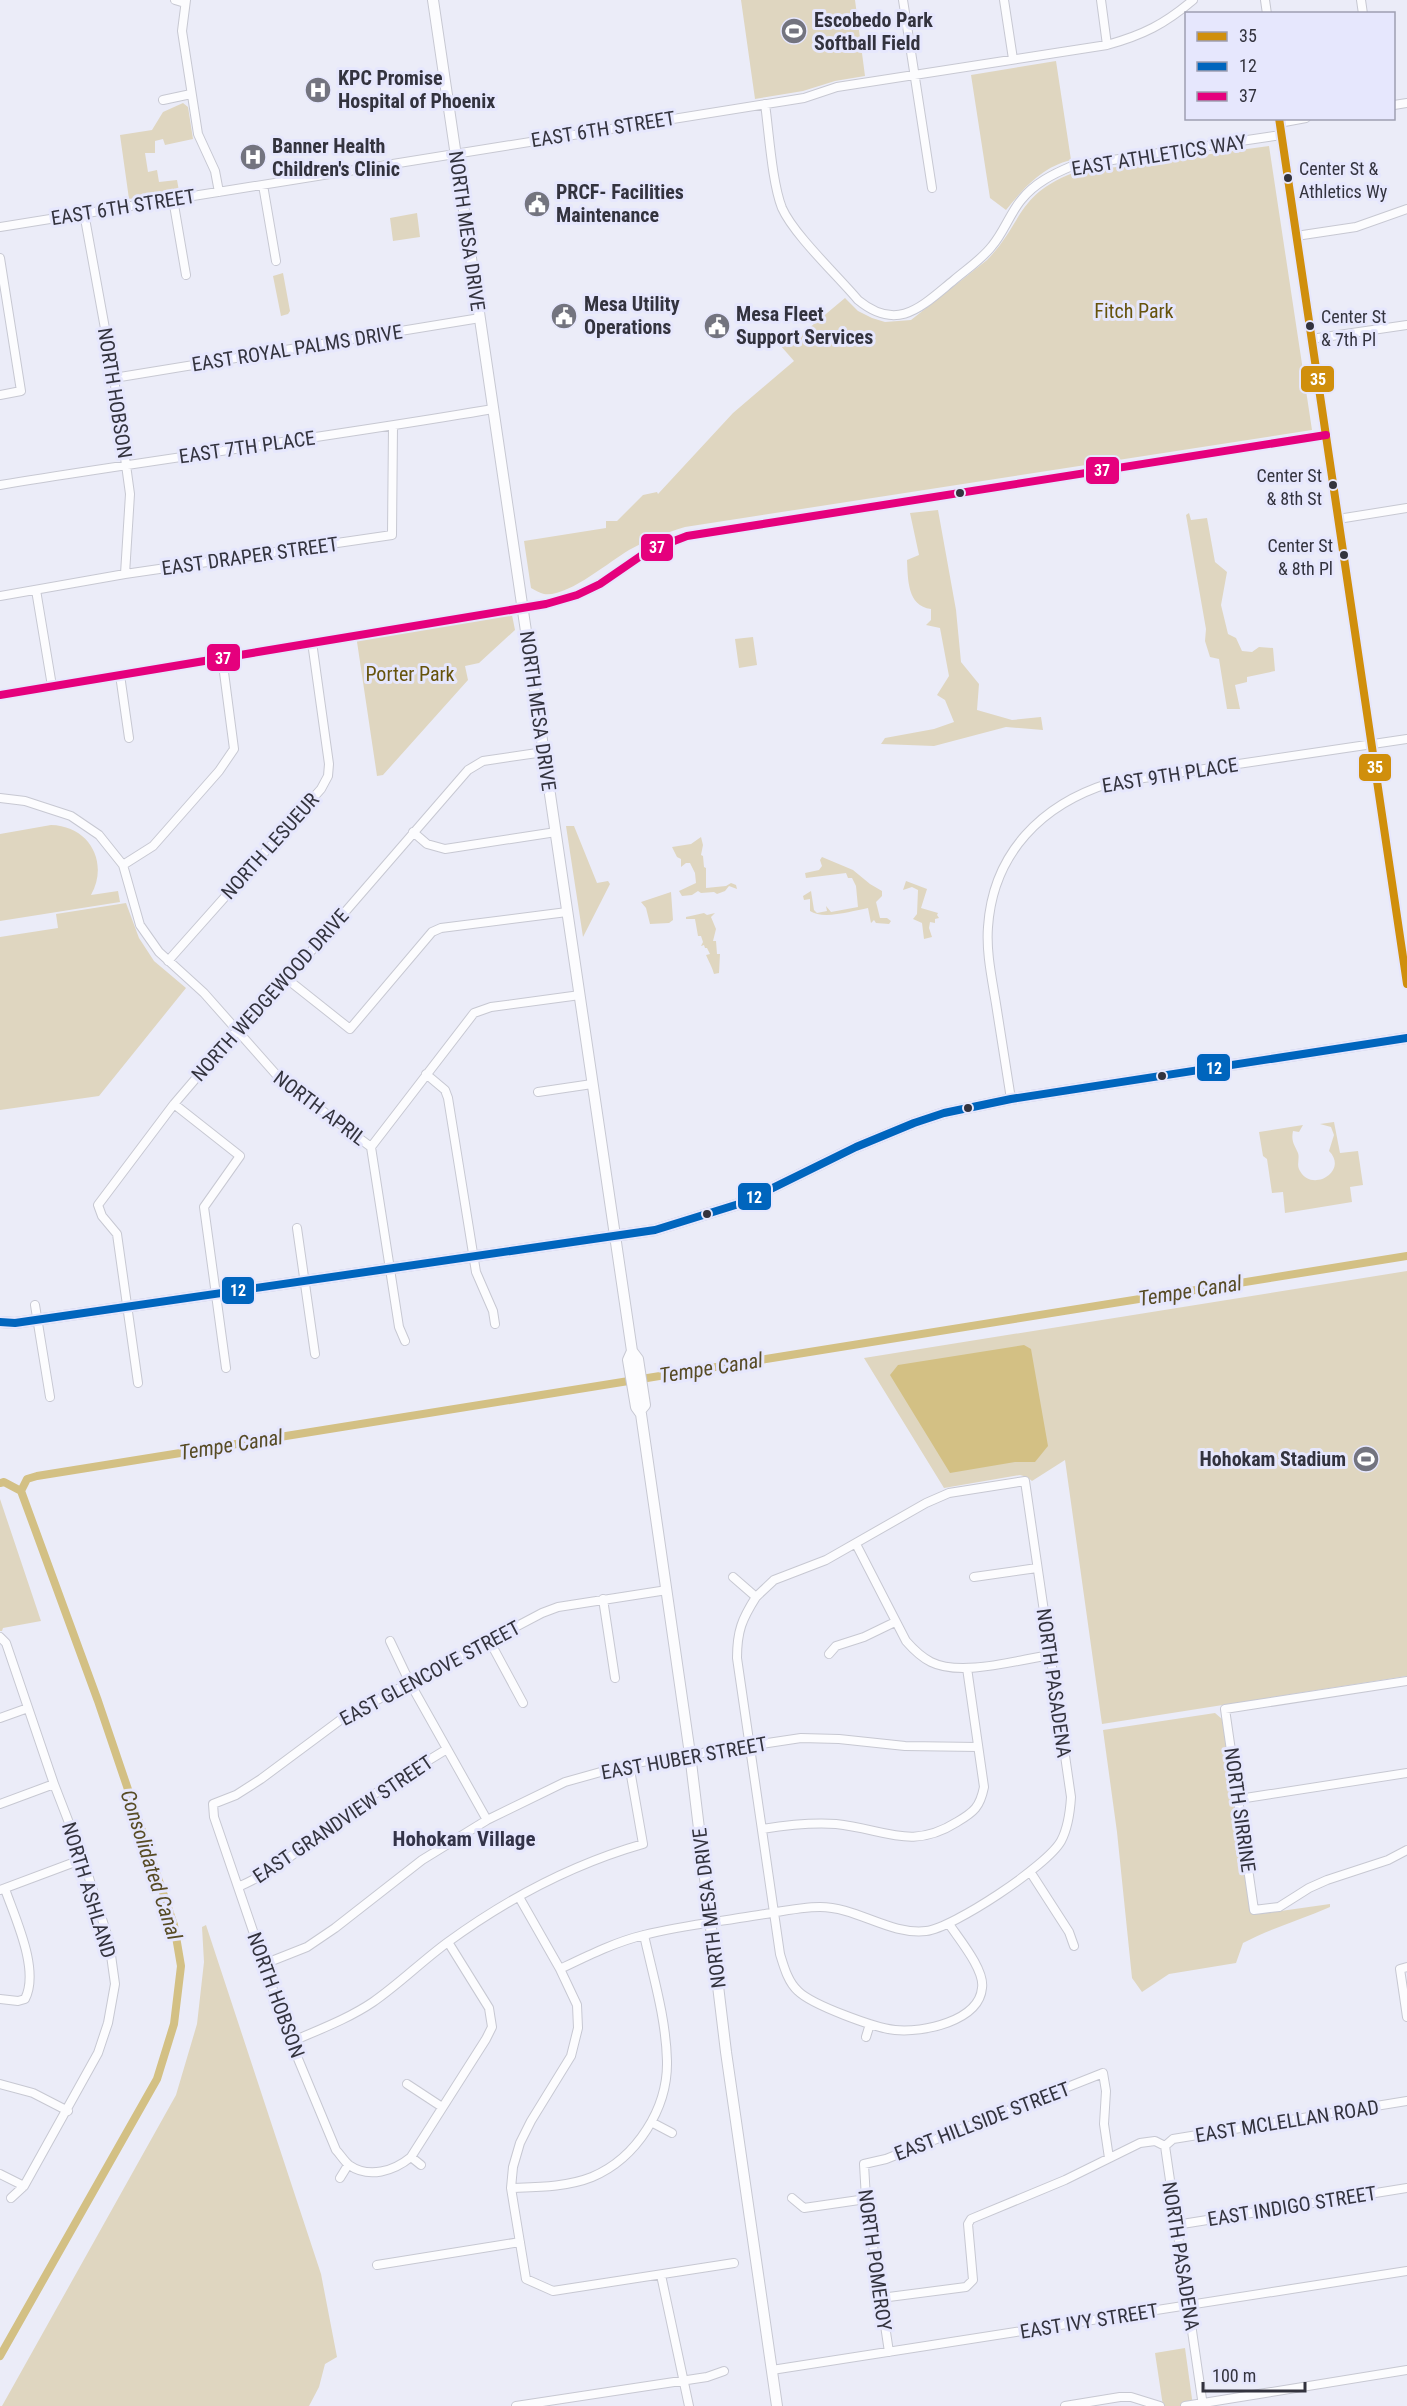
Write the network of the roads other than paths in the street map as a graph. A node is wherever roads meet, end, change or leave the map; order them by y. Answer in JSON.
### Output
{"nodes":[{"id":1,"x":175,"y":0,"type":"edge"},
{"id":2,"x":433,"y":0,"type":"edge"},
{"id":3,"x":903,"y":0,"type":"edge"},
{"id":4,"x":1004,"y":0,"type":"edge"},
{"id":5,"x":1101,"y":0,"type":"edge"},
{"id":6,"x":1193,"y":0,"type":"edge"},
{"id":7,"x":185,"y":1,"type":"edge"},
{"id":8,"x":1183,"y":4,"type":"edge"},
{"id":9,"x":1107,"y":45,"type":"junction"},
{"id":10,"x":1013,"y":59,"type":"junction"},
{"id":11,"x":915,"y":75,"type":"junction"},
{"id":12,"x":191,"y":94,"type":"junction"},
{"id":13,"x":163,"y":100,"type":"dead end"},
{"id":14,"x":765,"y":104,"type":"junction"},
{"id":15,"x":1279,"y":121,"type":"edge"},
{"id":16,"x":1281,"y":135,"type":"junction"},
{"id":17,"x":456,"y":152,"type":"junction"},
{"id":18,"x":263,"y":185,"type":"junction"},
{"id":19,"x":932,"y":188,"type":"dead end"},
{"id":20,"x":219,"y":192,"type":"junction"},
{"id":21,"x":173,"y":199,"type":"junction"},
{"id":22,"x":1407,"y":209,"type":"edge"},
{"id":23,"x":84,"y":213,"type":"junction"},
{"id":24,"x":0,"y":227,"type":"edge"},
{"id":25,"x":1296,"y":236,"type":"junction"},
{"id":26,"x":0,"y":258,"type":"edge"},
{"id":27,"x":276,"y":261,"type":"dead end"},
{"id":28,"x":186,"y":275,"type":"dead end"},
{"id":29,"x":4,"y":311,"type":"edge"},
{"id":30,"x":480,"y":318,"type":"junction"},
{"id":31,"x":1407,"y":324,"type":"edge"},
{"id":32,"x":1311,"y":339,"type":"junction"},
{"id":33,"x":114,"y":378,"type":"junction"},
{"id":34,"x":0,"y":395,"type":"edge"},
{"id":35,"x":494,"y":409,"type":"junction"},
{"id":36,"x":393,"y":426,"type":"junction"},
{"id":37,"x":1326,"y":435,"type":"junction"},
{"id":38,"x":126,"y":464,"type":"junction"},
{"id":39,"x":0,"y":485,"type":"edge"},
{"id":40,"x":1407,"y":508,"type":"edge"},
{"id":41,"x":1338,"y":519,"type":"junction"},
{"id":42,"x":125,"y":574,"type":"junction"},
{"id":43,"x":36,"y":590,"type":"junction"},
{"id":44,"x":0,"y":596,"type":"edge"},
{"id":45,"x":524,"y":607,"type":"junction"},
{"id":46,"x":312,"y":642,"type":"junction"},
{"id":47,"x":222,"y":657,"type":"junction"},
{"id":48,"x":120,"y":675,"type":"junction"},
{"id":49,"x":52,"y":686,"type":"junction"},
{"id":50,"x":0,"y":695,"type":"edge"},
{"id":51,"x":129,"y":738,"type":"dead end"},
{"id":52,"x":1407,"y":739,"type":"edge"},
{"id":53,"x":1372,"y":744,"type":"junction"},
{"id":54,"x":544,"y":752,"type":"junction"},
{"id":55,"x":0,"y":798,"type":"edge"},
{"id":56,"x":413,"y":832,"type":"junction"},
{"id":57,"x":556,"y":832,"type":"junction"},
{"id":58,"x":123,"y":865,"type":"junction"},
{"id":59,"x":567,"y":912,"type":"junction"},
{"id":60,"x":168,"y":961,"type":"junction"},
{"id":61,"x":287,"y":979,"type":"junction"},
{"id":62,"x":1407,"y":984,"type":"edge"},
{"id":63,"x":580,"y":995,"type":"junction"},
{"id":64,"x":238,"y":1029,"type":"junction"},
{"id":65,"x":1407,"y":1038,"type":"edge"},
{"id":66,"x":426,"y":1074,"type":"junction"},
{"id":67,"x":592,"y":1084,"type":"junction"},
{"id":68,"x":538,"y":1092,"type":"dead end"},
{"id":69,"x":1011,"y":1099,"type":"junction"},
{"id":70,"x":174,"y":1104,"type":"junction"},
{"id":71,"x":372,"y":1148,"type":"junction"},
{"id":72,"x":297,"y":1228,"type":"dead end"},
{"id":73,"x":615,"y":1236,"type":"junction"},
{"id":74,"x":472,"y":1257,"type":"junction"},
{"id":75,"x":390,"y":1268,"type":"junction"},
{"id":76,"x":303,"y":1281,"type":"junction"},
{"id":77,"x":215,"y":1294,"type":"junction"},
{"id":78,"x":35,"y":1305,"type":"dead end"},
{"id":79,"x":126,"y":1306,"type":"junction"},
{"id":80,"x":38,"y":1319,"type":"junction"},
{"id":81,"x":0,"y":1322,"type":"edge"},
{"id":82,"x":15,"y":1323,"type":"junction"},
{"id":83,"x":495,"y":1324,"type":"dead end"},
{"id":84,"x":0,"y":1330,"type":"edge"},
{"id":85,"x":405,"y":1341,"type":"dead end"},
{"id":86,"x":315,"y":1354,"type":"dead end"},
{"id":87,"x":226,"y":1368,"type":"dead end"},
{"id":88,"x":138,"y":1383,"type":"dead end"},
{"id":89,"x":50,"y":1397,"type":"dead end"},
{"id":90,"x":856,"y":1544,"type":"junction"},
{"id":91,"x":1037,"y":1568,"type":"junction"},
{"id":92,"x":733,"y":1576,"type":"dead end"},
{"id":93,"x":974,"y":1577,"type":"dead end"},
{"id":94,"x":667,"y":1590,"type":"junction"},
{"id":95,"x":756,"y":1597,"type":"junction"},
{"id":96,"x":603,"y":1599,"type":"junction"},
{"id":97,"x":895,"y":1622,"type":"junction"},
{"id":98,"x":1,"y":1638,"type":"edge"},
{"id":99,"x":489,"y":1640,"type":"junction"},
{"id":100,"x":390,"y":1641,"type":"dead end"},
{"id":101,"x":829,"y":1654,"type":"dead end"},
{"id":102,"x":1050,"y":1655,"type":"junction"},
{"id":103,"x":967,"y":1668,"type":"junction"},
{"id":104,"x":615,"y":1678,"type":"dead end"},
{"id":105,"x":1407,"y":1681,"type":"edge"},
{"id":106,"x":410,"y":1683,"type":"junction"},
{"id":107,"x":523,"y":1703,"type":"dead end"},
{"id":108,"x":28,"y":1707,"type":"junction"},
{"id":109,"x":0,"y":1718,"type":"edge"},
{"id":110,"x":749,"y":1745,"type":"junction"},
{"id":111,"x":978,"y":1747,"type":"junction"},
{"id":112,"x":447,"y":1749,"type":"junction"},
{"id":113,"x":690,"y":1754,"type":"junction"},
{"id":114,"x":630,"y":1764,"type":"junction"},
{"id":115,"x":1407,"y":1773,"type":"edge"},
{"id":116,"x":54,"y":1784,"type":"junction"},
{"id":117,"x":1239,"y":1799,"type":"junction"},
{"id":118,"x":0,"y":1803,"type":"edge"},
{"id":119,"x":213,"y":1804,"type":"joint"},
{"id":120,"x":487,"y":1820,"type":"junction"},
{"id":121,"x":762,"y":1829,"type":"junction"},
{"id":122,"x":1407,"y":1850,"type":"edge"},
{"id":123,"x":83,"y":1859,"type":"junction"},
{"id":124,"x":1031,"y":1873,"type":"junction"},
{"id":125,"x":238,"y":1887,"type":"junction"},
{"id":126,"x":2,"y":1890,"type":"edge"},
{"id":127,"x":519,"y":1897,"type":"junction"},
{"id":128,"x":774,"y":1913,"type":"junction"},
{"id":129,"x":711,"y":1922,"type":"junction"},
{"id":130,"x":949,"y":1924,"type":"junction"},
{"id":131,"x":644,"y":1935,"type":"junction"},
{"id":132,"x":448,"y":1942,"type":"junction"},
{"id":133,"x":1074,"y":1946,"type":"dead end"},
{"id":134,"x":264,"y":1964,"type":"junction"},
{"id":135,"x":1403,"y":1968,"type":"edge"},
{"id":136,"x":560,"y":1969,"type":"junction"},
{"id":137,"x":0,"y":1999,"type":"edge"},
{"id":138,"x":1407,"y":2017,"type":"edge"},
{"id":139,"x":870,"y":2024,"type":"junction"},
{"id":140,"x":866,"y":2037,"type":"dead end"},
{"id":141,"x":291,"y":2042,"type":"junction"},
{"id":142,"x":0,"y":2084,"type":"edge"},
{"id":143,"x":407,"y":2084,"type":"dead end"},
{"id":144,"x":1407,"y":2101,"type":"edge"},
{"id":145,"x":442,"y":2107,"type":"junction"},
{"id":146,"x":68,"y":2111,"type":"junction"},
{"id":147,"x":652,"y":2123,"type":"junction"},
{"id":148,"x":672,"y":2133,"type":"dead end"},
{"id":149,"x":1167,"y":2144,"type":"junction"},
{"id":150,"x":411,"y":2157,"type":"junction"},
{"id":151,"x":1109,"y":2158,"type":"junction"},
{"id":152,"x":348,"y":2165,"type":"junction"},
{"id":153,"x":421,"y":2165,"type":"dead end"},
{"id":154,"x":863,"y":2167,"type":"joint"},
{"id":155,"x":0,"y":2174,"type":"edge"},
{"id":156,"x":340,"y":2178,"type":"dead end"},
{"id":157,"x":24,"y":2186,"type":"junction"},
{"id":158,"x":511,"y":2188,"type":"junction"},
{"id":159,"x":1407,"y":2188,"type":"edge"},
{"id":160,"x":11,"y":2198,"type":"dead end"},
{"id":161,"x":792,"y":2198,"type":"dead end"},
{"id":162,"x":866,"y":2199,"type":"junction"},
{"id":163,"x":1176,"y":2225,"type":"junction"},
{"id":164,"x":520,"y":2242,"type":"junction"},
{"id":165,"x":734,"y":2263,"type":"dead end"},
{"id":166,"x":377,"y":2265,"type":"dead end"},
{"id":167,"x":1407,"y":2271,"type":"edge"},
{"id":168,"x":661,"y":2275,"type":"junction"},
{"id":169,"x":881,"y":2298,"type":"junction"},
{"id":170,"x":1188,"y":2306,"type":"junction"},
{"id":171,"x":889,"y":2352,"type":"junction"},
{"id":172,"x":771,"y":2370,"type":"junction"},
{"id":173,"x":1407,"y":2370,"type":"edge"},
{"id":174,"x":724,"y":2371,"type":"dead end"},
{"id":175,"x":684,"y":2380,"type":"junction"},
{"id":176,"x":1099,"y":2403,"type":"edge"},
{"id":177,"x":1203,"y":2405,"type":"edge"},
{"id":178,"x":516,"y":2406,"type":"edge"},
{"id":179,"x":689,"y":2406,"type":"edge"},
{"id":180,"x":777,"y":2406,"type":"edge"},
{"id":181,"x":1065,"y":2406,"type":"edge"},
{"id":182,"x":1160,"y":2406,"type":"edge"},
{"id":183,"x":1185,"y":2406,"type":"edge"}],
"edges":[{"from":1,"to":7,"type":"street"},
{"from":2,"to":17,"type":"main road","name":"NORTH MESA DRIVE"},
{"from":3,"to":11,"type":"street"},
{"from":4,"to":10,"type":"street"},
{"from":5,"to":9,"type":"street"},
{"from":6,"to":8,"type":"street","name":"EAST 6TH STREET"},
{"from":7,"to":12,"type":"street"},
{"from":8,"to":9,"type":"street","name":"EAST 6TH STREET"},
{"from":9,"to":10,"type":"street","name":"EAST 6TH STREET"},
{"from":10,"to":11,"type":"street","name":"EAST 6TH STREET"},
{"from":11,"to":14,"type":"street","name":"EAST 6TH STREET"},
{"from":11,"to":19,"type":"street"},
{"from":12,"to":13,"type":"street"},
{"from":12,"to":20,"type":"street"},
{"from":14,"to":16,"type":"street","name":"EAST ATHLETICS WAY"},
{"from":14,"to":17,"type":"street","name":"EAST 6TH STREET"},
{"from":15,"to":16,"type":"street"},
{"from":16,"to":25,"type":"street"},
{"from":17,"to":18,"type":"street","name":"EAST 6TH STREET"},
{"from":17,"to":30,"type":"main road","name":"NORTH MESA DRIVE"},
{"from":18,"to":20,"type":"street","name":"EAST 6TH STREET"},
{"from":18,"to":27,"type":"street"},
{"from":20,"to":21,"type":"street","name":"EAST 6TH STREET"},
{"from":21,"to":23,"type":"street","name":"EAST 6TH STREET"},
{"from":21,"to":28,"type":"street"},
{"from":22,"to":25,"type":"street"},
{"from":23,"to":24,"type":"street","name":"EAST 6TH STREET"},
{"from":23,"to":33,"type":"street","name":"NORTH HOBSON"},
{"from":25,"to":32,"type":"street"},
{"from":26,"to":29,"type":"street"},
{"from":29,"to":34,"type":"street"},
{"from":30,"to":33,"type":"street","name":"EAST ROYAL PALMS DRIVE"},
{"from":30,"to":35,"type":"main road","name":"NORTH MESA DRIVE"},
{"from":31,"to":32,"type":"street"},
{"from":32,"to":37,"type":"street"},
{"from":33,"to":38,"type":"street","name":"NORTH HOBSON"},
{"from":35,"to":36,"type":"street","name":"EAST 7TH PLACE"},
{"from":35,"to":45,"type":"main road","name":"NORTH MESA DRIVE"},
{"from":36,"to":38,"type":"street","name":"EAST 7TH PLACE"},
{"from":36,"to":42,"type":"street","name":"EAST DRAPER STREET"},
{"from":37,"to":41,"type":"street"},
{"from":37,"to":45,"type":"street"},
{"from":38,"to":39,"type":"street","name":"EAST 7TH PLACE"},
{"from":38,"to":42,"type":"street","name":"NORTH HOBSON"},
{"from":40,"to":41,"type":"street"},
{"from":41,"to":53,"type":"street"},
{"from":42,"to":43,"type":"street","name":"EAST DRAPER STREET"},
{"from":43,"to":44,"type":"street","name":"EAST DRAPER STREET"},
{"from":43,"to":49,"type":"street"},
{"from":45,"to":46,"type":"street"},
{"from":45,"to":54,"type":"main road","name":"NORTH MESA DRIVE"},
{"from":46,"to":47,"type":"street"},
{"from":46,"to":60,"type":"street","name":"NORTH LESUEUR"},
{"from":47,"to":48,"type":"street"},
{"from":47,"to":58,"type":"street"},
{"from":48,"to":49,"type":"street"},
{"from":48,"to":51,"type":"street"},
{"from":49,"to":50,"type":"street"},
{"from":52,"to":53,"type":"street","name":"EAST 9TH PLACE"},
{"from":53,"to":62,"type":"street"},
{"from":53,"to":69,"type":"street","name":"EAST 9TH PLACE"},
{"from":54,"to":56,"type":"street","name":"NORTH WEDGEWOOD DRIVE"},
{"from":54,"to":57,"type":"main road","name":"NORTH MESA DRIVE"},
{"from":55,"to":58,"type":"street"},
{"from":56,"to":57,"type":"street"},
{"from":56,"to":61,"type":"street","name":"NORTH WEDGEWOOD DRIVE"},
{"from":57,"to":59,"type":"main road","name":"NORTH MESA DRIVE"},
{"from":58,"to":60,"type":"street","name":"NORTH APRIL"},
{"from":59,"to":61,"type":"street"},
{"from":59,"to":63,"type":"main road","name":"NORTH MESA DRIVE"},
{"from":60,"to":64,"type":"street","name":"NORTH APRIL"},
{"from":61,"to":64,"type":"street","name":"NORTH WEDGEWOOD DRIVE"},
{"from":63,"to":66,"type":"street"},
{"from":63,"to":67,"type":"main road","name":"NORTH MESA DRIVE"},
{"from":64,"to":70,"type":"street","name":"NORTH WEDGEWOOD DRIVE"},
{"from":64,"to":71,"type":"street","name":"NORTH APRIL"},
{"from":65,"to":69,"type":"main road"},
{"from":66,"to":71,"type":"street"},
{"from":66,"to":74,"type":"street"},
{"from":67,"to":68,"type":"street"},
{"from":67,"to":73,"type":"main road","name":"NORTH MESA DRIVE"},
{"from":69,"to":73,"type":"main road"},
{"from":70,"to":77,"type":"street"},
{"from":70,"to":79,"type":"street","name":"NORTH WEDGEWOOD DRIVE"},
{"from":71,"to":75,"type":"street","name":"NORTH APRIL"},
{"from":72,"to":76,"type":"street"},
{"from":73,"to":74,"type":"main road"},
{"from":73,"to":94,"type":"main road","name":"NORTH MESA DRIVE"},
{"from":74,"to":75,"type":"main road"},
{"from":74,"to":83,"type":"street"},
{"from":75,"to":76,"type":"main road"},
{"from":75,"to":85,"type":"street","name":"NORTH APRIL"},
{"from":76,"to":77,"type":"main road"},
{"from":76,"to":86,"type":"street"},
{"from":77,"to":79,"type":"main road"},
{"from":77,"to":87,"type":"street"},
{"from":78,"to":80,"type":"street"},
{"from":79,"to":80,"type":"main road"},
{"from":79,"to":88,"type":"street"},
{"from":80,"to":82,"type":"main road"},
{"from":80,"to":89,"type":"street"},
{"from":81,"to":82,"type":"main road"},
{"from":82,"to":84,"type":"main road"},
{"from":90,"to":91,"type":"street","name":"NORTH PASADENA"},
{"from":90,"to":95,"type":"street"},
{"from":90,"to":97,"type":"street"},
{"from":91,"to":93,"type":"street"},
{"from":91,"to":102,"type":"street","name":"NORTH PASADENA"},
{"from":92,"to":95,"type":"street"},
{"from":94,"to":96,"type":"street","name":"EAST GLENCOVE STREET"},
{"from":94,"to":113,"type":"main road","name":"NORTH MESA DRIVE"},
{"from":95,"to":110,"type":"street"},
{"from":96,"to":99,"type":"street","name":"EAST GLENCOVE STREET"},
{"from":96,"to":104,"type":"street"},
{"from":97,"to":101,"type":"street"},
{"from":97,"to":103,"type":"street"},
{"from":98,"to":108,"type":"street","name":"NORTH ASHLAND"},
{"from":99,"to":106,"type":"street","name":"EAST GLENCOVE STREET"},
{"from":99,"to":107,"type":"street"},
{"from":100,"to":106,"type":"street"},
{"from":102,"to":103,"type":"street"},
{"from":102,"to":124,"type":"street","name":"NORTH PASADENA"},
{"from":103,"to":111,"type":"street"},
{"from":105,"to":117,"type":"street","name":"NORTH SIRRINE"},
{"from":106,"to":112,"type":"street"},
{"from":106,"to":119,"type":"street","name":"EAST GLENCOVE STREET"},
{"from":108,"to":109,"type":"street"},
{"from":108,"to":116,"type":"street","name":"NORTH ASHLAND"},
{"from":110,"to":111,"type":"street","name":"EAST HUBER STREET"},
{"from":110,"to":113,"type":"street","name":"EAST HUBER STREET"},
{"from":110,"to":121,"type":"street"},
{"from":111,"to":121,"type":"street"},
{"from":112,"to":120,"type":"street"},
{"from":112,"to":125,"type":"street","name":"EAST GRANDVIEW STREET"},
{"from":113,"to":114,"type":"street","name":"EAST HUBER STREET"},
{"from":113,"to":129,"type":"main road","name":"NORTH MESA DRIVE"},
{"from":114,"to":120,"type":"street","name":"EAST HUBER STREET"},
{"from":114,"to":127,"type":"street"},
{"from":115,"to":117,"type":"street"},
{"from":116,"to":118,"type":"street"},
{"from":116,"to":123,"type":"street","name":"NORTH ASHLAND"},
{"from":117,"to":122,"type":"street","name":"NORTH SIRRINE"},
{"from":119,"to":125,"type":"street","name":"NORTH HOBSON"},
{"from":120,"to":134,"type":"street","name":"EAST HUBER STREET"},
{"from":121,"to":128,"type":"street"},
{"from":123,"to":126,"type":"street"},
{"from":123,"to":146,"type":"street","name":"NORTH ASHLAND"},
{"from":124,"to":130,"type":"street","name":"NORTH PASADENA"},
{"from":124,"to":133,"type":"street"},
{"from":125,"to":134,"type":"street","name":"NORTH HOBSON"},
{"from":126,"to":137,"type":"street"},
{"from":127,"to":132,"type":"street"},
{"from":127,"to":136,"type":"street"},
{"from":128,"to":129,"type":"street","name":"NORTH PASADENA"},
{"from":128,"to":130,"type":"street","name":"NORTH PASADENA"},
{"from":128,"to":139,"type":"street"},
{"from":129,"to":131,"type":"street","name":"NORTH PASADENA"},
{"from":129,"to":172,"type":"main road","name":"NORTH MESA DRIVE"},
{"from":130,"to":139,"type":"street"},
{"from":131,"to":136,"type":"street","name":"NORTH PASADENA"},
{"from":131,"to":147,"type":"street"},
{"from":132,"to":141,"type":"street"},
{"from":132,"to":145,"type":"street"},
{"from":134,"to":141,"type":"street","name":"NORTH HOBSON"},
{"from":135,"to":138,"type":"street"},
{"from":136,"to":158,"type":"street"},
{"from":139,"to":140,"type":"street"},
{"from":141,"to":152,"type":"street","name":"NORTH HOBSON"},
{"from":142,"to":146,"type":"street"},
{"from":143,"to":145,"type":"street"},
{"from":144,"to":149,"type":"street","name":"EAST MCLELLAN ROAD"},
{"from":145,"to":150,"type":"street"},
{"from":146,"to":157,"type":"street","name":"NORTH ASHLAND"},
{"from":147,"to":148,"type":"street"},
{"from":147,"to":158,"type":"street"},
{"from":149,"to":151,"type":"street","name":"EAST MCLELLAN ROAD"},
{"from":149,"to":163,"type":"street","name":"NORTH PASADENA"},
{"from":150,"to":152,"type":"street"},
{"from":150,"to":153,"type":"street"},
{"from":151,"to":154,"type":"street","name":"EAST HILLSIDE STREET"},
{"from":151,"to":169,"type":"street","name":"EAST MCLELLAN ROAD"},
{"from":152,"to":156,"type":"street"},
{"from":154,"to":162,"type":"street","name":"NORTH POMEROY"},
{"from":155,"to":157,"type":"street"},
{"from":157,"to":160,"type":"street","name":"NORTH ASHLAND"},
{"from":158,"to":164,"type":"street"},
{"from":159,"to":163,"type":"street","name":"EAST INDIGO STREET"},
{"from":161,"to":162,"type":"street"},
{"from":162,"to":169,"type":"street","name":"NORTH POMEROY"},
{"from":163,"to":170,"type":"street","name":"NORTH PASADENA"},
{"from":164,"to":166,"type":"street"},
{"from":164,"to":168,"type":"street"},
{"from":165,"to":168,"type":"street"},
{"from":167,"to":170,"type":"street","name":"EAST IVY STREET"},
{"from":168,"to":175,"type":"street"},
{"from":169,"to":171,"type":"street","name":"NORTH POMEROY"},
{"from":170,"to":171,"type":"street","name":"EAST IVY STREET"},
{"from":170,"to":177,"type":"street","name":"NORTH PASADENA"},
{"from":171,"to":172,"type":"street","name":"EAST IVY STREET"},
{"from":172,"to":180,"type":"main road","name":"NORTH MESA DRIVE"},
{"from":173,"to":177,"type":"street"},
{"from":174,"to":175,"type":"street"},
{"from":175,"to":178,"type":"street"},
{"from":175,"to":179,"type":"street"},
{"from":176,"to":181,"type":"street"},
{"from":176,"to":182,"type":"street"},
{"from":177,"to":183,"type":"street"}]}
